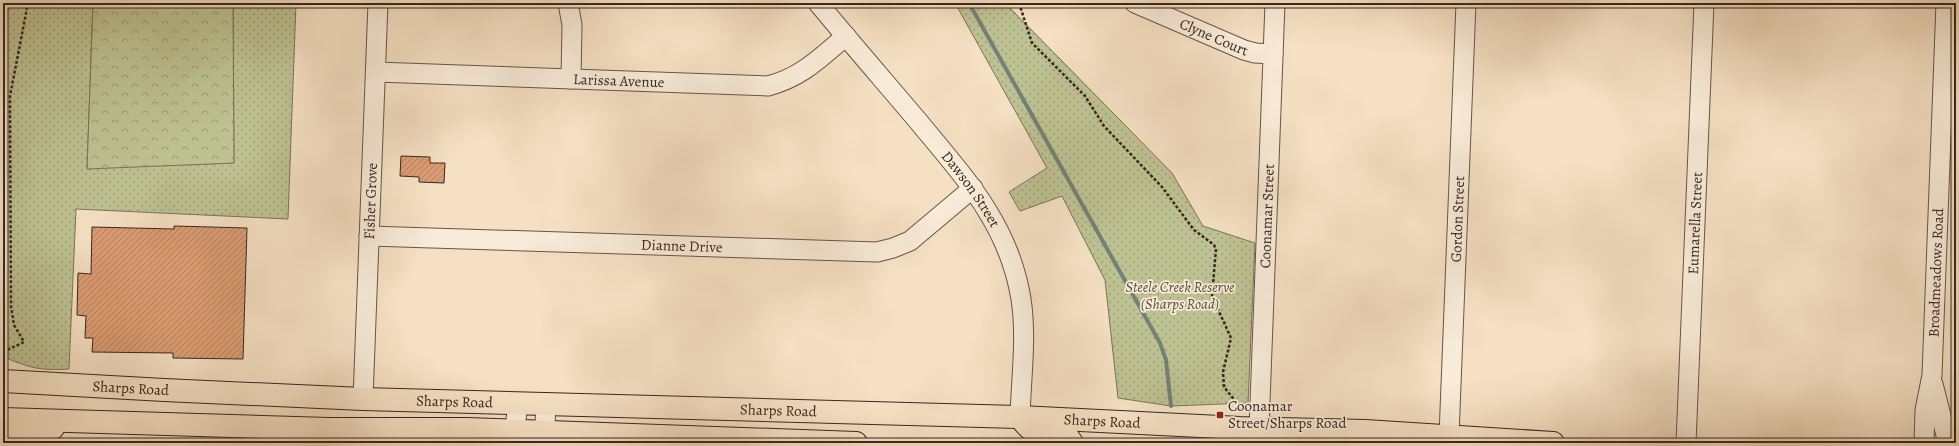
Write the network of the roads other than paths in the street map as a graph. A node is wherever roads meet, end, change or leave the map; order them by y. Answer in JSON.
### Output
{"nodes":[{"id":1,"x":378,"y":3,"type":"edge"},
{"id":2,"x":568,"y":3,"type":"edge"},
{"id":3,"x":818,"y":3,"type":"edge"},
{"id":4,"x":1135,"y":3,"type":"edge"},
{"id":5,"x":1275,"y":3,"type":"edge"},
{"id":6,"x":1466,"y":3,"type":"edge"},
{"id":7,"x":1704,"y":3,"type":"edge"},
{"id":8,"x":1946,"y":3,"type":"edge"},
{"id":9,"x":846,"y":36,"type":"junction"},
{"id":10,"x":1273,"y":54,"type":"junction"},
{"id":11,"x":376,"y":72,"type":"junction"},
{"id":12,"x":571,"y":79,"type":"junction"},
{"id":13,"x":973,"y":188,"type":"junction"},
{"id":14,"x":369,"y":236,"type":"junction"},
{"id":15,"x":1932,"y":375,"type":"junction"},
{"id":16,"x":5,"y":379,"type":"edge"},
{"id":17,"x":363,"y":399,"type":"junction"},
{"id":18,"x":518,"y":404,"type":"junction"},
{"id":19,"x":546,"y":405,"type":"junction"},
{"id":20,"x":1020,"y":417,"type":"junction"},
{"id":21,"x":3,"y":419,"type":"edge"},
{"id":22,"x":84,"y":421,"type":"junction"},
{"id":23,"x":1249,"y":429,"type":"junction"},
{"id":24,"x":631,"y":435,"type":"junction"},
{"id":25,"x":472,"y":436,"type":"edge"},
{"id":26,"x":1449,"y":436,"type":"junction"},
{"id":27,"x":513,"y":437,"type":"edge"},
{"id":28,"x":1365,"y":437,"type":"edge"},
{"id":29,"x":544,"y":438,"type":"edge"},
{"id":30,"x":3,"y":441,"type":"edge"},
{"id":31,"x":609,"y":443,"type":"edge"},
{"id":32,"x":856,"y":443,"type":"edge"},
{"id":33,"x":1072,"y":443,"type":"edge"},
{"id":34,"x":1553,"y":443,"type":"edge"},
{"id":35,"x":1686,"y":443,"type":"edge"},
{"id":36,"x":1924,"y":443,"type":"edge"},
{"id":37,"x":1948,"y":443,"type":"edge"}],
"edges":[{"from":1,"to":11,"type":"street","name":"Fisher Grove"},
{"from":2,"to":12,"type":"street"},
{"from":3,"to":9,"type":"street","name":"Dawson Street"},
{"from":4,"to":10,"type":"street","name":"Clyne Court"},
{"from":5,"to":10,"type":"street","name":"Coonamar Street"},
{"from":6,"to":26,"type":"street","name":"Gordon Street"},
{"from":7,"to":35,"type":"street","name":"Eumarella Street"},
{"from":8,"to":15,"type":"street","name":"Broadmeadows Road"},
{"from":9,"to":12,"type":"street","name":"Larissa Avenue"},
{"from":9,"to":13,"type":"street","name":"Dawson Street"},
{"from":10,"to":23,"type":"street","name":"Coonamar Street"},
{"from":11,"to":12,"type":"street","name":"Larissa Avenue"},
{"from":11,"to":14,"type":"street","name":"Fisher Grove"},
{"from":13,"to":14,"type":"street","name":"Dianne Drive"},
{"from":13,"to":20,"type":"street","name":"Dawson Street"},
{"from":14,"to":17,"type":"street","name":"Fisher Grove"},
{"from":15,"to":36,"type":"street","name":"Broadmeadows Road"},
{"from":15,"to":37,"type":"street","name":"Broadmeadows Road"},
{"from":16,"to":17,"type":"main road","name":"Sharps Road"},
{"from":17,"to":18,"type":"main road","name":"Sharps Road"},
{"from":18,"to":19,"type":"main road","name":"Sharps Road"},
{"from":18,"to":27,"type":"street"},
{"from":19,"to":20,"type":"main road","name":"Sharps Road"},
{"from":19,"to":29,"type":"street"},
{"from":20,"to":23,"type":"main road","name":"Sharps Road"},
{"from":20,"to":33,"type":"main road"},
{"from":21,"to":22,"type":"main road","name":"Sharps Road"},
{"from":22,"to":25,"type":"main road","name":"Sharps Road"},
{"from":22,"to":30,"type":"main road"},
{"from":23,"to":28,"type":"main road","name":"Sharps Road"},
{"from":24,"to":29,"type":"main road","name":"Sharps Road"},
{"from":24,"to":31,"type":"main road"},
{"from":24,"to":32,"type":"main road","name":"Sharps Road"},
{"from":25,"to":27,"type":"main road","name":"Sharps Road"},
{"from":26,"to":28,"type":"main road","name":"Sharps Road"},
{"from":26,"to":34,"type":"main road","name":"Sharps Road"},
{"from":27,"to":29,"type":"main road","name":"Sharps Road"}]}
